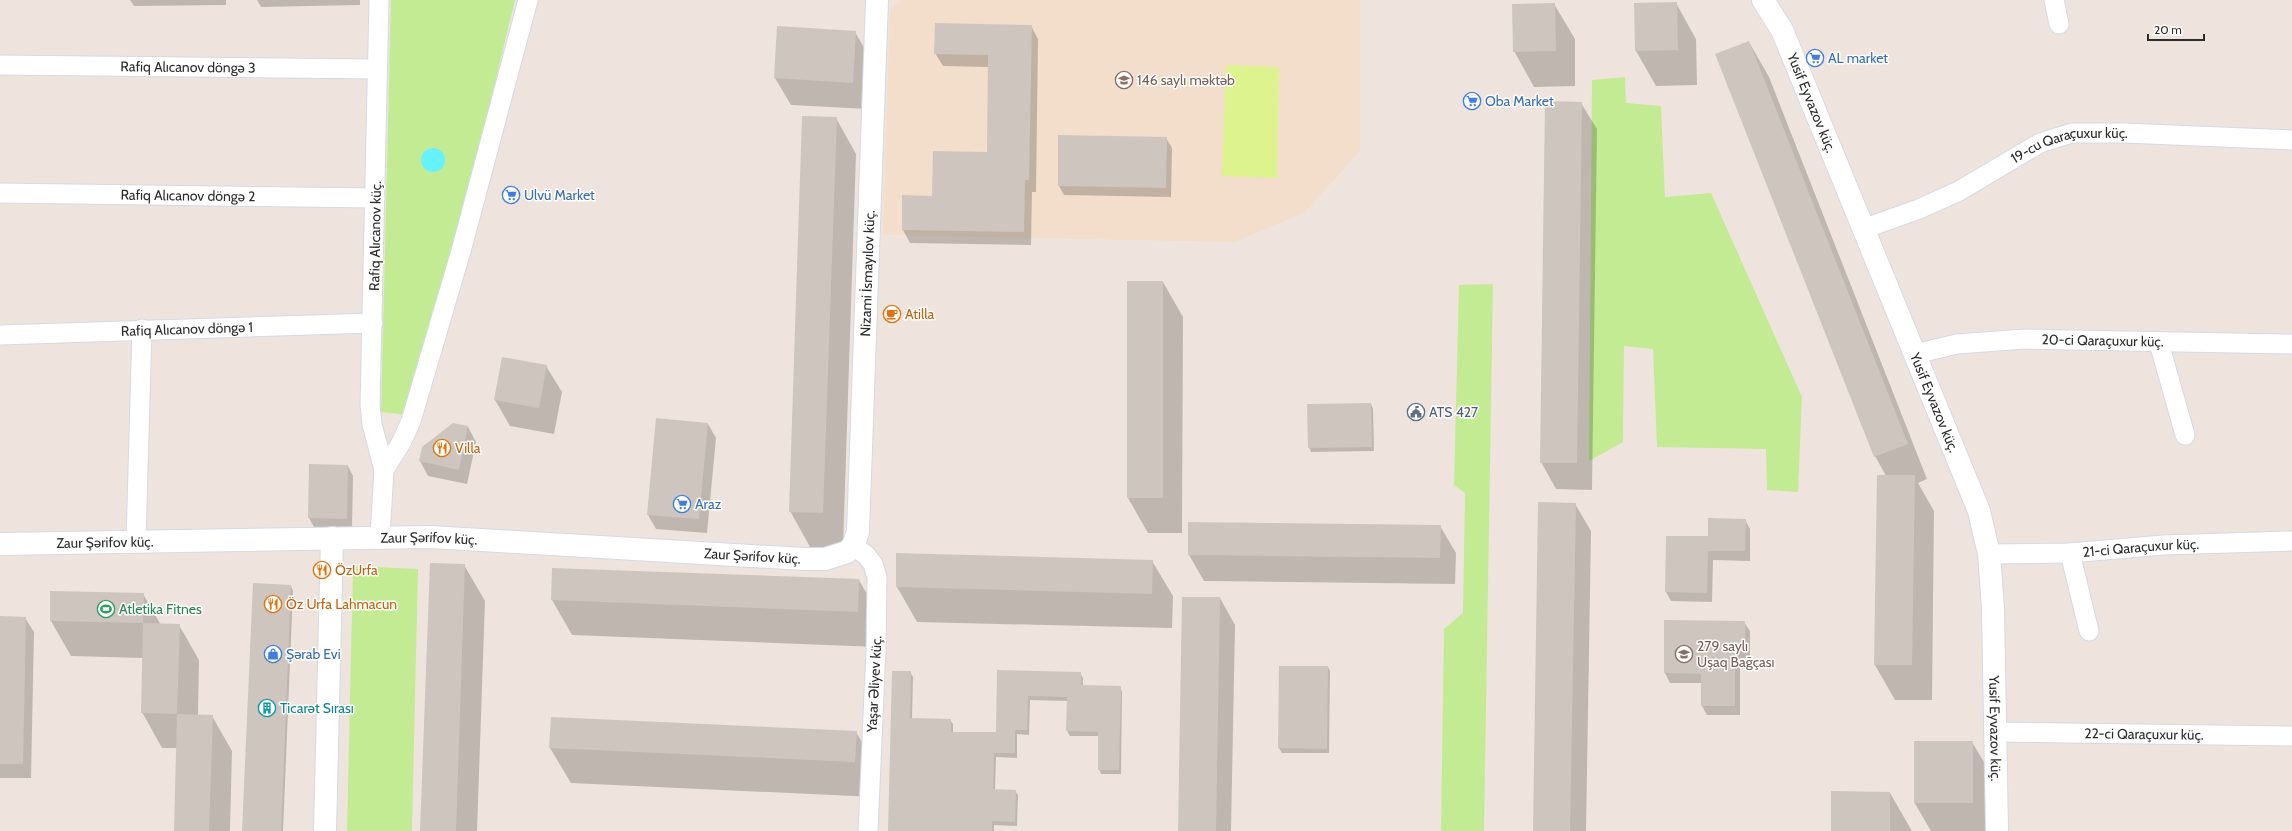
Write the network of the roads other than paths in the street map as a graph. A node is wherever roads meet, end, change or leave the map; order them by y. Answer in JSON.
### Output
{"nodes":[{"id":1,"x":380,"y":0,"type":"edge"},
{"id":2,"x":528,"y":0,"type":"edge"},
{"id":3,"x":877,"y":0,"type":"edge"},
{"id":4,"x":1763,"y":0,"type":"edge"},
{"id":5,"x":2054,"y":0,"type":"edge"},
{"id":6,"x":2059,"y":24,"type":"dead end"},
{"id":7,"x":0,"y":66,"type":"edge"},
{"id":8,"x":377,"y":69,"type":"junction"},
{"id":9,"x":2292,"y":140,"type":"edge"},
{"id":10,"x":0,"y":193,"type":"edge"},
{"id":11,"x":375,"y":198,"type":"junction"},
{"id":12,"x":1863,"y":228,"type":"junction"},
{"id":13,"x":373,"y":323,"type":"junction"},
{"id":14,"x":142,"y":329,"type":"junction"},
{"id":15,"x":0,"y":335,"type":"edge"},
{"id":16,"x":2159,"y":343,"type":"junction"},
{"id":17,"x":2292,"y":344,"type":"edge"},
{"id":18,"x":1915,"y":354,"type":"junction"},
{"id":19,"x":2186,"y":435,"type":"dead end"},
{"id":20,"x":384,"y":470,"type":"junction"},
{"id":21,"x":380,"y":536,"type":"junction"},
{"id":22,"x":332,"y":538,"type":"junction"},
{"id":23,"x":136,"y":541,"type":"junction"},
{"id":24,"x":2292,"y":542,"type":"edge"},
{"id":25,"x":0,"y":544,"type":"edge"},
{"id":26,"x":853,"y":546,"type":"junction"},
{"id":27,"x":2070,"y":553,"type":"junction"},
{"id":28,"x":1989,"y":554,"type":"junction"},
{"id":29,"x":2089,"y":630,"type":"dead end"},
{"id":30,"x":1996,"y":732,"type":"junction"},
{"id":31,"x":2292,"y":736,"type":"edge"},
{"id":32,"x":325,"y":831,"type":"edge"},
{"id":33,"x":868,"y":831,"type":"edge"},
{"id":34,"x":1997,"y":831,"type":"edge"}],
"edges":[{"from":1,"to":8,"type":"street","name":"Rafiq Alıcanov küç."},
{"from":2,"to":20,"type":"street"},
{"from":3,"to":26,"type":"street","name":"Nizami İsmayılov küç."},
{"from":4,"to":12,"type":"street","name":"Yusif Eyvazov küç."},
{"from":5,"to":6,"type":"street"},
{"from":7,"to":8,"type":"street","name":"Rafiq Alıcanov döngə 3"},
{"from":8,"to":11,"type":"street","name":"Rafiq Alıcanov küç."},
{"from":9,"to":12,"type":"street","name":"19-cu Qaraçuxur küç."},
{"from":10,"to":11,"type":"street","name":"Rafiq Alıcanov döngə 2"},
{"from":11,"to":13,"type":"street","name":"Rafiq Alıcanov küç."},
{"from":12,"to":18,"type":"street","name":"Yusif Eyvazov küç."},
{"from":13,"to":14,"type":"street","name":"Rafiq Alıcanov döngə 1"},
{"from":13,"to":20,"type":"street","name":"Rafiq Alıcanov küç."},
{"from":14,"to":15,"type":"street","name":"Rafiq Alıcanov döngə 1"},
{"from":14,"to":23,"type":"street"},
{"from":16,"to":17,"type":"street","name":"20-ci Qaraçuxur küç."},
{"from":16,"to":18,"type":"street","name":"20-ci Qaraçuxur küç."},
{"from":16,"to":19,"type":"street"},
{"from":18,"to":28,"type":"street","name":"Yusif Eyvazov küç."},
{"from":20,"to":21,"type":"street"},
{"from":21,"to":22,"type":"street","name":"Zaur Şərifov küç."},
{"from":21,"to":26,"type":"street","name":"Zaur Şərifov küç."},
{"from":22,"to":23,"type":"street","name":"Zaur Şərifov küç."},
{"from":22,"to":32,"type":"street"},
{"from":23,"to":25,"type":"street","name":"Zaur Şərifov küç."},
{"from":24,"to":27,"type":"street","name":"21-ci Qaraçuxur küç."},
{"from":26,"to":33,"type":"street","name":"Yaşar Əliyev küç."},
{"from":27,"to":28,"type":"street","name":"21-ci Qaraçuxur küç."},
{"from":27,"to":29,"type":"street"},
{"from":28,"to":30,"type":"street","name":"Yusif Eyvazov küç."},
{"from":30,"to":31,"type":"street","name":"22-ci Qaraçuxur küç."},
{"from":30,"to":34,"type":"street","name":"Yusif Eyvazov küç."}]}
